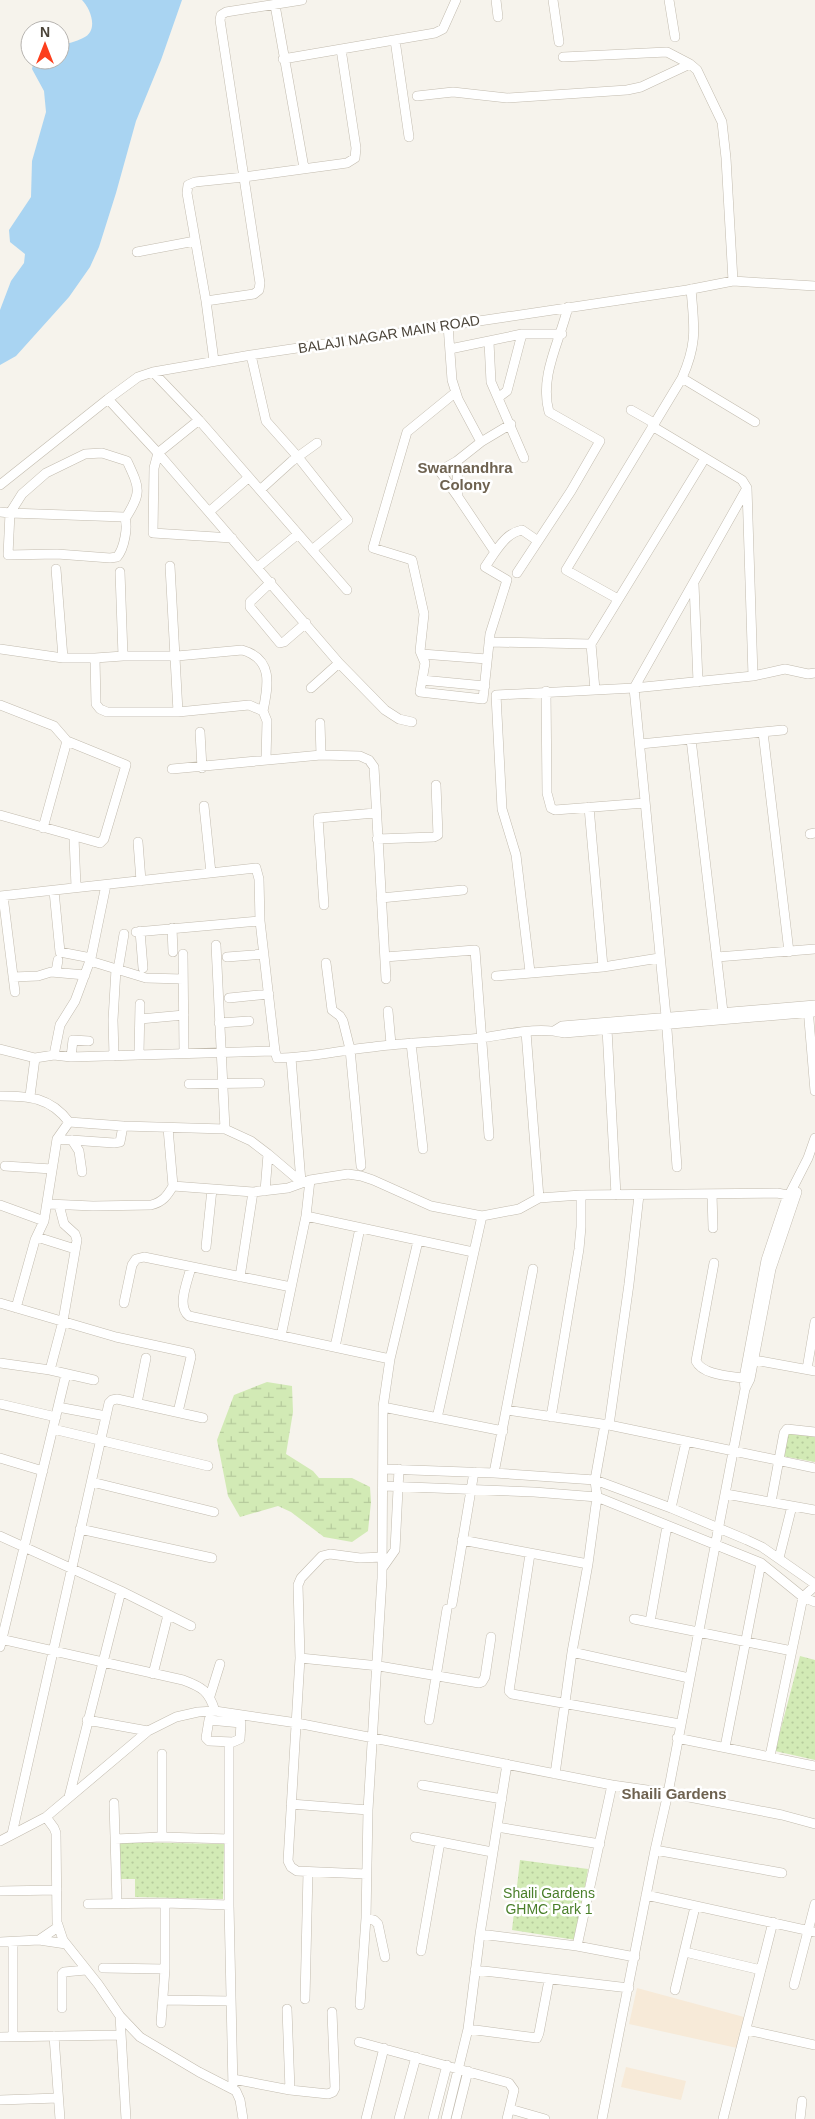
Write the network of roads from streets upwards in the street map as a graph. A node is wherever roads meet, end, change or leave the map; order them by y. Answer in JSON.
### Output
{"nodes":[{"id":1,"x":302,"y":0,"type":"edge"},
{"id":2,"x":456,"y":0,"type":"edge"},
{"id":3,"x":496,"y":0,"type":"edge"},
{"id":4,"x":553,"y":0,"type":"edge"},
{"id":5,"x":668,"y":0,"type":"edge"},
{"id":6,"x":274,"y":5,"type":"junction"},
{"id":7,"x":498,"y":17,"type":"dead end"},
{"id":8,"x":675,"y":37,"type":"dead end"},
{"id":9,"x":395,"y":40,"type":"junction"},
{"id":10,"x":559,"y":42,"type":"dead end"},
{"id":11,"x":341,"y":49,"type":"junction"},
{"id":12,"x":563,"y":57,"type":"dead end"},
{"id":13,"x":283,"y":59,"type":"junction"},
{"id":14,"x":690,"y":64,"type":"junction"},
{"id":15,"x":417,"y":96,"type":"dead end"},
{"id":16,"x":408,"y":137,"type":"dead end"},
{"id":17,"x":304,"y":168,"type":"junction"},
{"id":18,"x":244,"y":177,"type":"junction"},
{"id":19,"x":195,"y":241,"type":"junction"},
{"id":20,"x":137,"y":252,"type":"dead end"},
{"id":21,"x":733,"y":281,"type":"junction"},
{"id":22,"x":813,"y":288,"type":"edge"},
{"id":23,"x":691,"y":289,"type":"junction"},
{"id":24,"x":206,"y":301,"type":"junction"},
{"id":25,"x":568,"y":307,"type":"junction"},
{"id":26,"x":448,"y":325,"type":"junction"},
{"id":27,"x":522,"y":334,"type":"junction"},
{"id":28,"x":562,"y":334,"type":"junction"},
{"id":29,"x":489,"y":342,"type":"junction"},
{"id":30,"x":450,"y":349,"type":"junction"},
{"id":31,"x":251,"y":355,"type":"junction"},
{"id":32,"x":214,"y":361,"type":"junction"},
{"id":33,"x":152,"y":372,"type":"junction"},
{"id":34,"x":682,"y":378,"type":"junction"},
{"id":35,"x":456,"y":392,"type":"junction"},
{"id":36,"x":499,"y":397,"type":"junction"},
{"id":37,"x":108,"y":399,"type":"junction"},
{"id":38,"x":631,"y":410,"type":"dead end"},
{"id":39,"x":199,"y":420,"type":"junction"},
{"id":40,"x":755,"y":422,"type":"dead end"},
{"id":41,"x":511,"y":424,"type":"junction"},
{"id":42,"x":653,"y":425,"type":"junction"},
{"id":43,"x":481,"y":442,"type":"junction"},
{"id":44,"x":317,"y":443,"type":"dead end"},
{"id":45,"x":158,"y":453,"type":"junction"},
{"id":46,"x":298,"y":457,"type":"junction"},
{"id":47,"x":524,"y":458,"type":"dead end"},
{"id":48,"x":705,"y":458,"type":"junction"},
{"id":49,"x":456,"y":462,"type":"junction"},
{"id":50,"x":248,"y":478,"type":"junction"},
{"id":51,"x":0,"y":485,"type":"edge"},
{"id":52,"x":747,"y":488,"type":"junction"},
{"id":53,"x":260,"y":490,"type":"junction"},
{"id":54,"x":458,"y":497,"type":"junction"},
{"id":55,"x":5,"y":512,"type":"edge"},
{"id":56,"x":209,"y":512,"type":"junction"},
{"id":57,"x":126,"y":519,"type":"junction"},
{"id":58,"x":298,"y":534,"type":"junction"},
{"id":59,"x":232,"y":538,"type":"junction"},
{"id":60,"x":538,"y":541,"type":"junction"},
{"id":61,"x":312,"y":550,"type":"junction"},
{"id":62,"x":495,"y":552,"type":"junction"},
{"id":63,"x":170,"y":566,"type":"dead end"},
{"id":64,"x":258,"y":567,"type":"junction"},
{"id":65,"x":56,"y":569,"type":"dead end"},
{"id":66,"x":120,"y":572,"type":"dead end"},
{"id":67,"x":517,"y":573,"type":"dead end"},
{"id":68,"x":271,"y":582,"type":"junction"},
{"id":69,"x":694,"y":583,"type":"junction"},
{"id":70,"x":347,"y":590,"type":"dead end"},
{"id":71,"x":618,"y":599,"type":"junction"},
{"id":72,"x":306,"y":623,"type":"junction"},
{"id":73,"x":489,"y":642,"type":"junction"},
{"id":74,"x":591,"y":644,"type":"junction"},
{"id":75,"x":0,"y":649,"type":"edge"},
{"id":76,"x":422,"y":654,"type":"junction"},
{"id":77,"x":123,"y":656,"type":"junction"},
{"id":78,"x":177,"y":656,"type":"junction"},
{"id":79,"x":63,"y":658,"type":"junction"},
{"id":80,"x":95,"y":658,"type":"junction"},
{"id":81,"x":487,"y":659,"type":"junction"},
{"id":82,"x":340,"y":663,"type":"junction"},
{"id":83,"x":815,"y":673,"type":"edge"},
{"id":84,"x":753,"y":676,"type":"junction"},
{"id":85,"x":698,"y":682,"type":"junction"},
{"id":86,"x":311,"y":688,"type":"dead end"},
{"id":87,"x":634,"y":688,"type":"junction"},
{"id":88,"x":595,"y":690,"type":"junction"},
{"id":89,"x":546,"y":691,"type":"junction"},
{"id":90,"x":0,"y":705,"type":"edge"},
{"id":91,"x":263,"y":711,"type":"junction"},
{"id":92,"x":178,"y":712,"type":"junction"},
{"id":93,"x":412,"y":722,"type":"dead end"},
{"id":94,"x":320,"y":723,"type":"dead end"},
{"id":95,"x":783,"y":730,"type":"dead end"},
{"id":96,"x":200,"y":732,"type":"dead end"},
{"id":97,"x":763,"y":732,"type":"junction"},
{"id":98,"x":691,"y":739,"type":"junction"},
{"id":99,"x":67,"y":741,"type":"junction"},
{"id":100,"x":640,"y":744,"type":"junction"},
{"id":101,"x":320,"y":755,"type":"junction"},
{"id":102,"x":266,"y":759,"type":"junction"},
{"id":103,"x":202,"y":768,"type":"junction"},
{"id":104,"x":172,"y":769,"type":"dead end"},
{"id":105,"x":436,"y":785,"type":"dead end"},
{"id":106,"x":645,"y":802,"type":"junction"},
{"id":107,"x":204,"y":806,"type":"dead end"},
{"id":108,"x":589,"y":807,"type":"junction"},
{"id":109,"x":375,"y":813,"type":"junction"},
{"id":110,"x":0,"y":816,"type":"edge"},
{"id":111,"x":43,"y":828,"type":"junction"},
{"id":112,"x":74,"y":836,"type":"junction"},
{"id":113,"x":377,"y":839,"type":"junction"},
{"id":114,"x":138,"y":842,"type":"dead end"},
{"id":115,"x":211,"y":873,"type":"junction"},
{"id":116,"x":141,"y":881,"type":"junction"},
{"id":117,"x":106,"y":885,"type":"junction"},
{"id":118,"x":76,"y":887,"type":"junction"},
{"id":119,"x":463,"y":890,"type":"dead end"},
{"id":120,"x":54,"y":892,"type":"junction"},
{"id":121,"x":1,"y":896,"type":"edge"},
{"id":122,"x":381,"y":898,"type":"junction"},
{"id":123,"x":324,"y":905,"type":"dead end"},
{"id":124,"x":260,"y":921,"type":"junction"},
{"id":125,"x":172,"y":928,"type":"junction"},
{"id":126,"x":124,"y":934,"type":"dead end"},
{"id":127,"x":216,"y":945,"type":"dead end"},
{"id":128,"x":815,"y":949,"type":"edge"},
{"id":129,"x":789,"y":952,"type":"junction"},
{"id":130,"x":264,"y":954,"type":"junction"},
{"id":131,"x":227,"y":957,"type":"dead end"},
{"id":132,"x":385,"y":957,"type":"junction"},
{"id":133,"x":717,"y":957,"type":"junction"},
{"id":134,"x":659,"y":958,"type":"junction"},
{"id":135,"x":58,"y":960,"type":"dead end"},
{"id":136,"x":91,"y":960,"type":"junction"},
{"id":137,"x":326,"y":963,"type":"dead end"},
{"id":138,"x":603,"y":967,"type":"junction"},
{"id":139,"x":143,"y":968,"type":"dead end"},
{"id":140,"x":117,"y":970,"type":"junction"},
{"id":141,"x":56,"y":972,"type":"junction"},
{"id":142,"x":530,"y":972,"type":"junction"},
{"id":143,"x":85,"y":975,"type":"junction"},
{"id":144,"x":496,"y":976,"type":"dead end"},
{"id":145,"x":13,"y":977,"type":"junction"},
{"id":146,"x":386,"y":978,"type":"dead end"},
{"id":147,"x":183,"y":979,"type":"junction"},
{"id":148,"x":15,"y":992,"type":"dead end"},
{"id":149,"x":269,"y":994,"type":"junction"},
{"id":150,"x":229,"y":998,"type":"dead end"},
{"id":151,"x":140,"y":1004,"type":"dead end"},
{"id":152,"x":813,"y":1008,"type":"edge"},
{"id":153,"x":388,"y":1011,"type":"dead end"},
{"id":154,"x":723,"y":1012,"type":"junction"},
{"id":155,"x":184,"y":1015,"type":"junction"},
{"id":156,"x":140,"y":1019,"type":"junction"},
{"id":157,"x":666,"y":1020,"type":"junction"},
{"id":158,"x":249,"y":1022,"type":"dead end"},
{"id":159,"x":219,"y":1023,"type":"junction"},
{"id":160,"x":607,"y":1029,"type":"junction"},
{"id":161,"x":554,"y":1031,"type":"junction"},
{"id":162,"x":526,"y":1032,"type":"junction"},
{"id":163,"x":481,"y":1038,"type":"junction"},
{"id":164,"x":89,"y":1041,"type":"dead end"},
{"id":165,"x":411,"y":1043,"type":"junction"},
{"id":166,"x":391,"y":1044,"type":"junction"},
{"id":167,"x":0,"y":1049,"type":"edge"},
{"id":168,"x":350,"y":1049,"type":"junction"},
{"id":169,"x":220,"y":1051,"type":"junction"},
{"id":170,"x":275,"y":1051,"type":"junction"},
{"id":171,"x":184,"y":1052,"type":"junction"},
{"id":172,"x":139,"y":1054,"type":"junction"},
{"id":173,"x":54,"y":1055,"type":"junction"},
{"id":174,"x":114,"y":1056,"type":"junction"},
{"id":175,"x":71,"y":1057,"type":"junction"},
{"id":176,"x":35,"y":1058,"type":"junction"},
{"id":177,"x":291,"y":1058,"type":"junction"},
{"id":178,"x":814,"y":1066,"type":"edge"},
{"id":179,"x":260,"y":1083,"type":"dead end"},
{"id":180,"x":189,"y":1084,"type":"dead end"},
{"id":181,"x":222,"y":1084,"type":"junction"},
{"id":182,"x":815,"y":1091,"type":"edge"},
{"id":183,"x":0,"y":1096,"type":"edge"},
{"id":184,"x":30,"y":1096,"type":"junction"},
{"id":185,"x":69,"y":1122,"type":"junction"},
{"id":186,"x":123,"y":1126,"type":"junction"},
{"id":187,"x":168,"y":1128,"type":"junction"},
{"id":188,"x":225,"y":1129,"type":"junction"},
{"id":189,"x":490,"y":1136,"type":"dead end"},
{"id":190,"x":815,"y":1138,"type":"edge"},
{"id":191,"x":57,"y":1139,"type":"junction"},
{"id":192,"x":72,"y":1140,"type":"junction"},
{"id":193,"x":422,"y":1149,"type":"dead end"},
{"id":194,"x":268,"y":1154,"type":"junction"},
{"id":195,"x":815,"y":1156,"type":"edge"},
{"id":196,"x":5,"y":1166,"type":"dead end"},
{"id":197,"x":361,"y":1166,"type":"dead end"},
{"id":198,"x":677,"y":1166,"type":"dead end"},
{"id":199,"x":52,"y":1169,"type":"junction"},
{"id":200,"x":82,"y":1172,"type":"dead end"},
{"id":201,"x":306,"y":1181,"type":"junction"},
{"id":202,"x":173,"y":1186,"type":"junction"},
{"id":203,"x":212,"y":1189,"type":"junction"},
{"id":204,"x":265,"y":1191,"type":"junction"},
{"id":205,"x":253,"y":1192,"type":"junction"},
{"id":206,"x":712,"y":1194,"type":"junction"},
{"id":207,"x":581,"y":1195,"type":"junction"},
{"id":208,"x":616,"y":1195,"type":"junction"},
{"id":209,"x":639,"y":1195,"type":"junction"},
{"id":210,"x":792,"y":1196,"type":"junction"},
{"id":211,"x":539,"y":1198,"type":"junction"},
{"id":212,"x":48,"y":1204,"type":"junction"},
{"id":213,"x":59,"y":1205,"type":"junction"},
{"id":214,"x":0,"y":1206,"type":"edge"},
{"id":215,"x":306,"y":1216,"type":"junction"},
{"id":216,"x":482,"y":1216,"type":"junction"},
{"id":217,"x":44,"y":1221,"type":"junction"},
{"id":218,"x":360,"y":1228,"type":"junction"},
{"id":219,"x":713,"y":1228,"type":"dead end"},
{"id":220,"x":37,"y":1237,"type":"junction"},
{"id":221,"x":418,"y":1241,"type":"junction"},
{"id":222,"x":206,"y":1247,"type":"dead end"},
{"id":223,"x":75,"y":1249,"type":"junction"},
{"id":224,"x":472,"y":1252,"type":"junction"},
{"id":225,"x":714,"y":1264,"type":"dead end"},
{"id":226,"x":191,"y":1267,"type":"junction"},
{"id":227,"x":533,"y":1269,"type":"dead end"},
{"id":228,"x":240,"y":1277,"type":"junction"},
{"id":229,"x":291,"y":1288,"type":"junction"},
{"id":230,"x":0,"y":1303,"type":"edge"},
{"id":231,"x":124,"y":1303,"type":"dead end"},
{"id":232,"x":16,"y":1308,"type":"junction"},
{"id":233,"x":63,"y":1321,"type":"junction"},
{"id":234,"x":815,"y":1322,"type":"edge"},
{"id":235,"x":281,"y":1336,"type":"junction"},
{"id":236,"x":334,"y":1347,"type":"junction"},
{"id":237,"x":146,"y":1358,"type":"dead end"},
{"id":238,"x":390,"y":1358,"type":"junction"},
{"id":239,"x":750,"y":1359,"type":"junction"},
{"id":240,"x":0,"y":1363,"type":"edge"},
{"id":241,"x":50,"y":1370,"type":"junction"},
{"id":242,"x":811,"y":1370,"type":"edge"},
{"id":243,"x":66,"y":1374,"type":"junction"},
{"id":244,"x":747,"y":1379,"type":"junction"},
{"id":245,"x":94,"y":1380,"type":"dead end"},
{"id":246,"x":136,"y":1403,"type":"junction"},
{"id":247,"x":0,"y":1404,"type":"edge"},
{"id":248,"x":384,"y":1407,"type":"junction"},
{"id":249,"x":506,"y":1410,"type":"junction"},
{"id":250,"x":57,"y":1412,"type":"junction"},
{"id":251,"x":178,"y":1412,"type":"junction"},
{"id":252,"x":106,"y":1416,"type":"junction"},
{"id":253,"x":551,"y":1417,"type":"junction"},
{"id":254,"x":203,"y":1418,"type":"dead end"},
{"id":255,"x":437,"y":1418,"type":"junction"},
{"id":256,"x":607,"y":1424,"type":"junction"},
{"id":257,"x":53,"y":1429,"type":"junction"},
{"id":258,"x":503,"y":1431,"type":"junction"},
{"id":259,"x":815,"y":1432,"type":"edge"},
{"id":260,"x":101,"y":1440,"type":"junction"},
{"id":261,"x":686,"y":1442,"type":"junction"},
{"id":262,"x":734,"y":1450,"type":"junction"},
{"id":263,"x":0,"y":1458,"type":"edge"},
{"id":264,"x":778,"y":1460,"type":"junction"},
{"id":265,"x":208,"y":1466,"type":"dead end"},
{"id":266,"x":815,"y":1468,"type":"edge"},
{"id":267,"x":384,"y":1469,"type":"junction"},
{"id":268,"x":399,"y":1469,"type":"junction"},
{"id":269,"x":43,"y":1471,"type":"junction"},
{"id":270,"x":474,"y":1472,"type":"junction"},
{"id":271,"x":494,"y":1473,"type":"junction"},
{"id":272,"x":594,"y":1480,"type":"junction"},
{"id":273,"x":92,"y":1482,"type":"junction"},
{"id":274,"x":384,"y":1486,"type":"junction"},
{"id":275,"x":398,"y":1486,"type":"junction"},
{"id":276,"x":471,"y":1490,"type":"junction"},
{"id":277,"x":726,"y":1494,"type":"junction"},
{"id":278,"x":597,"y":1497,"type":"junction"},
{"id":279,"x":771,"y":1502,"type":"junction"},
{"id":280,"x":792,"y":1506,"type":"junction"},
{"id":281,"x":671,"y":1508,"type":"junction"},
{"id":282,"x":815,"y":1510,"type":"edge"},
{"id":283,"x":214,"y":1512,"type":"dead end"},
{"id":284,"x":667,"y":1526,"type":"junction"},
{"id":285,"x":719,"y":1528,"type":"junction"},
{"id":286,"x":80,"y":1529,"type":"junction"},
{"id":287,"x":0,"y":1536,"type":"edge"},
{"id":288,"x":462,"y":1540,"type":"junction"},
{"id":289,"x":716,"y":1544,"type":"junction"},
{"id":290,"x":23,"y":1547,"type":"junction"},
{"id":291,"x":530,"y":1554,"type":"junction"},
{"id":292,"x":383,"y":1557,"type":"junction"},
{"id":293,"x":212,"y":1558,"type":"dead end"},
{"id":294,"x":779,"y":1558,"type":"junction"},
{"id":295,"x":761,"y":1563,"type":"junction"},
{"id":296,"x":588,"y":1564,"type":"junction"},
{"id":297,"x":383,"y":1567,"type":"junction"},
{"id":298,"x":70,"y":1568,"type":"junction"},
{"id":299,"x":815,"y":1585,"type":"edge"},
{"id":300,"x":121,"y":1591,"type":"junction"},
{"id":301,"x":803,"y":1597,"type":"junction"},
{"id":302,"x":815,"y":1602,"type":"edge"},
{"id":303,"x":168,"y":1615,"type":"junction"},
{"id":304,"x":634,"y":1619,"type":"dead end"},
{"id":305,"x":650,"y":1622,"type":"junction"},
{"id":306,"x":191,"y":1626,"type":"dead end"},
{"id":307,"x":698,"y":1632,"type":"junction"},
{"id":308,"x":491,"y":1637,"type":"dead end"},
{"id":309,"x":1,"y":1642,"type":"edge"},
{"id":310,"x":747,"y":1642,"type":"junction"},
{"id":311,"x":53,"y":1651,"type":"junction"},
{"id":312,"x":792,"y":1651,"type":"junction"},
{"id":313,"x":572,"y":1652,"type":"junction"},
{"id":314,"x":300,"y":1658,"type":"junction"},
{"id":315,"x":104,"y":1661,"type":"junction"},
{"id":316,"x":220,"y":1664,"type":"dead end"},
{"id":317,"x":378,"y":1666,"type":"junction"},
{"id":318,"x":153,"y":1674,"type":"junction"},
{"id":319,"x":436,"y":1676,"type":"junction"},
{"id":320,"x":689,"y":1678,"type":"junction"},
{"id":321,"x":210,"y":1696,"type":"junction"},
{"id":322,"x":565,"y":1704,"type":"junction"},
{"id":323,"x":218,"y":1714,"type":"junction"},
{"id":324,"x":242,"y":1718,"type":"junction"},
{"id":325,"x":87,"y":1720,"type":"junction"},
{"id":326,"x":429,"y":1720,"type":"dead end"},
{"id":327,"x":297,"y":1723,"type":"junction"},
{"id":328,"x":680,"y":1724,"type":"junction"},
{"id":329,"x":148,"y":1731,"type":"junction"},
{"id":330,"x":373,"y":1738,"type":"junction"},
{"id":331,"x":677,"y":1738,"type":"junction"},
{"id":332,"x":229,"y":1747,"type":"dead end"},
{"id":333,"x":725,"y":1747,"type":"junction"},
{"id":334,"x":162,"y":1754,"type":"dead end"},
{"id":335,"x":770,"y":1756,"type":"junction"},
{"id":336,"x":507,"y":1764,"type":"junction"},
{"id":337,"x":815,"y":1766,"type":"edge"},
{"id":338,"x":555,"y":1774,"type":"junction"},
{"id":339,"x":422,"y":1785,"type":"dead end"},
{"id":340,"x":612,"y":1786,"type":"junction"},
{"id":341,"x":668,"y":1794,"type":"junction"},
{"id":342,"x":69,"y":1797,"type":"junction"},
{"id":343,"x":502,"y":1798,"type":"junction"},
{"id":344,"x":114,"y":1803,"type":"dead end"},
{"id":345,"x":291,"y":1804,"type":"junction"},
{"id":346,"x":368,"y":1810,"type":"junction"},
{"id":347,"x":46,"y":1817,"type":"junction"},
{"id":348,"x":815,"y":1824,"type":"edge"},
{"id":349,"x":497,"y":1827,"type":"junction"},
{"id":350,"x":12,"y":1834,"type":"junction"},
{"id":351,"x":162,"y":1837,"type":"junction"},
{"id":352,"x":415,"y":1837,"type":"dead end"},
{"id":353,"x":115,"y":1839,"type":"junction"},
{"id":354,"x":0,"y":1840,"type":"edge"},
{"id":355,"x":229,"y":1840,"type":"junction"},
{"id":356,"x":440,"y":1842,"type":"junction"},
{"id":357,"x":600,"y":1844,"type":"junction"},
{"id":358,"x":655,"y":1850,"type":"junction"},
{"id":359,"x":492,"y":1852,"type":"junction"},
{"id":360,"x":308,"y":1872,"type":"junction"},
{"id":361,"x":782,"y":1872,"type":"dead end"},
{"id":362,"x":366,"y":1874,"type":"junction"},
{"id":363,"x":57,"y":1890,"type":"junction"},
{"id":364,"x":0,"y":1891,"type":"edge"},
{"id":365,"x":646,"y":1895,"type":"junction"},
{"id":366,"x":165,"y":1903,"type":"junction"},
{"id":367,"x":88,"y":1904,"type":"dead end"},
{"id":368,"x":117,"y":1904,"type":"junction"},
{"id":369,"x":815,"y":1904,"type":"edge"},
{"id":370,"x":229,"y":1905,"type":"junction"},
{"id":371,"x":694,"y":1907,"type":"junction"},
{"id":372,"x":366,"y":1918,"type":"junction"},
{"id":373,"x":773,"y":1922,"type":"junction"},
{"id":374,"x":58,"y":1927,"type":"junction"},
{"id":375,"x":812,"y":1931,"type":"edge"},
{"id":376,"x":480,"y":1934,"type":"junction"},
{"id":377,"x":39,"y":1940,"type":"junction"},
{"id":378,"x":0,"y":1942,"type":"edge"},
{"id":379,"x":13,"y":1942,"type":"junction"},
{"id":380,"x":66,"y":1944,"type":"junction"},
{"id":381,"x":577,"y":1946,"type":"junction"},
{"id":382,"x":421,"y":1951,"type":"dead end"},
{"id":383,"x":685,"y":1952,"type":"junction"},
{"id":384,"x":385,"y":1957,"type":"dead end"},
{"id":385,"x":635,"y":1957,"type":"junction"},
{"id":386,"x":103,"y":1968,"type":"dead end"},
{"id":387,"x":164,"y":1969,"type":"junction"},
{"id":388,"x":86,"y":1970,"type":"junction"},
{"id":389,"x":475,"y":1970,"type":"junction"},
{"id":390,"x":761,"y":1970,"type":"junction"},
{"id":391,"x":548,"y":1980,"type":"junction"},
{"id":392,"x":794,"y":1986,"type":"dead end"},
{"id":393,"x":629,"y":1988,"type":"junction"},
{"id":394,"x":676,"y":1990,"type":"dead end"},
{"id":395,"x":305,"y":1999,"type":"dead end"},
{"id":396,"x":163,"y":2000,"type":"junction"},
{"id":397,"x":231,"y":2001,"type":"junction"},
{"id":398,"x":360,"y":2005,"type":"dead end"},
{"id":399,"x":62,"y":2008,"type":"dead end"},
{"id":400,"x":287,"y":2009,"type":"dead end"},
{"id":401,"x":332,"y":2012,"type":"dead end"},
{"id":402,"x":120,"y":2016,"type":"junction"},
{"id":403,"x":161,"y":2023,"type":"dead end"},
{"id":404,"x":468,"y":2029,"type":"junction"},
{"id":405,"x":747,"y":2030,"type":"junction"},
{"id":406,"x":54,"y":2036,"type":"junction"},
{"id":407,"x":120,"y":2036,"type":"junction"},
{"id":408,"x":0,"y":2037,"type":"edge"},
{"id":409,"x":13,"y":2037,"type":"junction"},
{"id":410,"x":359,"y":2042,"type":"dead end"},
{"id":411,"x":815,"y":2045,"type":"edge"},
{"id":412,"x":384,"y":2048,"type":"junction"},
{"id":413,"x":416,"y":2057,"type":"junction"},
{"id":414,"x":446,"y":2069,"type":"junction"},
{"id":415,"x":468,"y":2071,"type":"junction"},
{"id":416,"x":458,"y":2072,"type":"junction"},
{"id":417,"x":233,"y":2083,"type":"junction"},
{"id":418,"x":290,"y":2090,"type":"junction"},
{"id":419,"x":58,"y":2098,"type":"junction"},
{"id":420,"x":0,"y":2100,"type":"edge"},
{"id":421,"x":802,"y":2101,"type":"dead end"},
{"id":422,"x":510,"y":2109,"type":"junction"},
{"id":423,"x":453,"y":2118,"type":"edge"},
{"id":424,"x":60,"y":2119,"type":"edge"},
{"id":425,"x":126,"y":2119,"type":"edge"},
{"id":426,"x":243,"y":2119,"type":"edge"},
{"id":427,"x":366,"y":2119,"type":"edge"},
{"id":428,"x":399,"y":2119,"type":"edge"},
{"id":429,"x":433,"y":2119,"type":"edge"},
{"id":430,"x":507,"y":2119,"type":"edge"},
{"id":431,"x":544,"y":2119,"type":"edge"},
{"id":432,"x":602,"y":2119,"type":"edge"},
{"id":433,"x":723,"y":2119,"type":"edge"},
{"id":434,"x":800,"y":2119,"type":"edge"}],
"edges":[{"from":1,"to":6,"type":"street"},
{"from":2,"to":9,"type":"street"},
{"from":3,"to":7,"type":"street"},
{"from":4,"to":10,"type":"street"},
{"from":5,"to":8,"type":"street"},
{"from":6,"to":13,"type":"street"},
{"from":6,"to":18,"type":"street"},
{"from":9,"to":11,"type":"street"},
{"from":9,"to":16,"type":"street"},
{"from":11,"to":13,"type":"street"},
{"from":11,"to":17,"type":"street"},
{"from":12,"to":14,"type":"street"},
{"from":13,"to":17,"type":"street"},
{"from":14,"to":15,"type":"street"},
{"from":14,"to":21,"type":"street"},
{"from":17,"to":18,"type":"street"},
{"from":18,"to":19,"type":"street"},
{"from":18,"to":24,"type":"street"},
{"from":19,"to":20,"type":"street"},
{"from":19,"to":24,"type":"street"},
{"from":21,"to":22,"type":"street","name":"BALAJI NAGAR MAIN ROAD"},
{"from":21,"to":23,"type":"street","name":"BALAJI NAGAR MAIN ROAD"},
{"from":23,"to":25,"type":"street","name":"BALAJI NAGAR MAIN ROAD"},
{"from":23,"to":34,"type":"street"},
{"from":24,"to":32,"type":"street"},
{"from":25,"to":26,"type":"street","name":"BALAJI NAGAR MAIN ROAD"},
{"from":25,"to":28,"type":"street"},
{"from":26,"to":30,"type":"street"},
{"from":26,"to":31,"type":"street","name":"BALAJI NAGAR MAIN ROAD"},
{"from":27,"to":28,"type":"street"},
{"from":27,"to":29,"type":"street"},
{"from":27,"to":36,"type":"street"},
{"from":28,"to":60,"type":"street"},
{"from":29,"to":30,"type":"street"},
{"from":29,"to":36,"type":"street"},
{"from":30,"to":35,"type":"street"},
{"from":31,"to":32,"type":"street","name":"BALAJI NAGAR MAIN ROAD"},
{"from":31,"to":46,"type":"street"},
{"from":32,"to":33,"type":"street","name":"BALAJI NAGAR MAIN ROAD"},
{"from":33,"to":37,"type":"street","name":"BALAJI NAGAR MAIN ROAD"},
{"from":33,"to":39,"type":"street"},
{"from":34,"to":40,"type":"street"},
{"from":34,"to":42,"type":"street"},
{"from":35,"to":43,"type":"street"},
{"from":35,"to":76,"type":"street"},
{"from":36,"to":41,"type":"street"},
{"from":37,"to":45,"type":"street"},
{"from":37,"to":51,"type":"street","name":"BALAJI NAGAR MAIN ROAD"},
{"from":38,"to":42,"type":"street"},
{"from":39,"to":45,"type":"street"},
{"from":39,"to":50,"type":"street"},
{"from":41,"to":43,"type":"street"},
{"from":41,"to":47,"type":"street"},
{"from":42,"to":48,"type":"street"},
{"from":42,"to":71,"type":"street"},
{"from":43,"to":49,"type":"street"},
{"from":44,"to":46,"type":"street"},
{"from":45,"to":56,"type":"street"},
{"from":45,"to":59,"type":"street"},
{"from":46,"to":53,"type":"street"},
{"from":46,"to":61,"type":"street"},
{"from":48,"to":52,"type":"street"},
{"from":48,"to":71,"type":"street"},
{"from":49,"to":54,"type":"street"},
{"from":49,"to":54,"type":"street"},
{"from":50,"to":53,"type":"street"},
{"from":50,"to":56,"type":"street"},
{"from":52,"to":69,"type":"street"},
{"from":52,"to":84,"type":"street"},
{"from":53,"to":58,"type":"street"},
{"from":54,"to":62,"type":"street"},
{"from":55,"to":57,"type":"street"},
{"from":55,"to":57,"type":"street"},
{"from":55,"to":57,"type":"street"},
{"from":56,"to":59,"type":"street"},
{"from":58,"to":61,"type":"street"},
{"from":58,"to":64,"type":"street"},
{"from":59,"to":64,"type":"street"},
{"from":60,"to":62,"type":"street"},
{"from":60,"to":67,"type":"street"},
{"from":61,"to":70,"type":"street"},
{"from":62,"to":73,"type":"street"},
{"from":63,"to":78,"type":"street"},
{"from":64,"to":68,"type":"street"},
{"from":65,"to":79,"type":"street"},
{"from":66,"to":77,"type":"street"},
{"from":68,"to":72,"type":"street"},
{"from":68,"to":72,"type":"street"},
{"from":69,"to":85,"type":"street"},
{"from":69,"to":87,"type":"street"},
{"from":71,"to":74,"type":"street"},
{"from":72,"to":82,"type":"street"},
{"from":73,"to":74,"type":"street"},
{"from":73,"to":81,"type":"street"},
{"from":74,"to":88,"type":"street"},
{"from":75,"to":79,"type":"street"},
{"from":76,"to":81,"type":"street"},
{"from":76,"to":81,"type":"street"},
{"from":77,"to":78,"type":"street"},
{"from":77,"to":80,"type":"street"},
{"from":78,"to":91,"type":"street"},
{"from":78,"to":92,"type":"street"},
{"from":79,"to":80,"type":"street"},
{"from":80,"to":92,"type":"street"},
{"from":82,"to":86,"type":"street"},
{"from":82,"to":93,"type":"street"},
{"from":83,"to":84,"type":"street"},
{"from":84,"to":85,"type":"street"},
{"from":85,"to":87,"type":"street"},
{"from":87,"to":88,"type":"street"},
{"from":87,"to":100,"type":"street"},
{"from":88,"to":89,"type":"street"},
{"from":89,"to":108,"type":"street"},
{"from":89,"to":142,"type":"street"},
{"from":90,"to":99,"type":"street"},
{"from":91,"to":92,"type":"street"},
{"from":91,"to":102,"type":"street"},
{"from":94,"to":101,"type":"street"},
{"from":95,"to":97,"type":"street"},
{"from":96,"to":103,"type":"street"},
{"from":97,"to":98,"type":"street"},
{"from":97,"to":129,"type":"street"},
{"from":98,"to":100,"type":"street"},
{"from":98,"to":133,"type":"street"},
{"from":99,"to":111,"type":"street"},
{"from":99,"to":112,"type":"street"},
{"from":100,"to":106,"type":"street"},
{"from":101,"to":102,"type":"street"},
{"from":101,"to":109,"type":"street"},
{"from":102,"to":103,"type":"street"},
{"from":103,"to":104,"type":"street"},
{"from":105,"to":113,"type":"street"},
{"from":106,"to":108,"type":"street"},
{"from":106,"to":134,"type":"street"},
{"from":107,"to":115,"type":"street"},
{"from":108,"to":138,"type":"street"},
{"from":109,"to":113,"type":"street"},
{"from":109,"to":123,"type":"street"},
{"from":110,"to":111,"type":"street"},
{"from":111,"to":112,"type":"street"},
{"from":112,"to":118,"type":"street"},
{"from":113,"to":122,"type":"street"},
{"from":114,"to":116,"type":"street"},
{"from":115,"to":116,"type":"street"},
{"from":115,"to":124,"type":"street"},
{"from":116,"to":117,"type":"street"},
{"from":117,"to":118,"type":"street"},
{"from":117,"to":136,"type":"street"},
{"from":118,"to":120,"type":"street"},
{"from":119,"to":122,"type":"street"},
{"from":120,"to":121,"type":"street"},
{"from":120,"to":136,"type":"street"},
{"from":121,"to":145,"type":"street"},
{"from":122,"to":132,"type":"street"},
{"from":124,"to":125,"type":"street"},
{"from":124,"to":130,"type":"street"},
{"from":125,"to":139,"type":"street"},
{"from":125,"to":147,"type":"street"},
{"from":126,"to":140,"type":"street"},
{"from":127,"to":159,"type":"street"},
{"from":128,"to":129,"type":"street"},
{"from":129,"to":133,"type":"street"},
{"from":130,"to":131,"type":"street"},
{"from":130,"to":149,"type":"street"},
{"from":132,"to":146,"type":"street"},
{"from":132,"to":163,"type":"street"},
{"from":133,"to":154,"type":"street"},
{"from":134,"to":138,"type":"street"},
{"from":134,"to":157,"type":"street"},
{"from":135,"to":141,"type":"street"},
{"from":136,"to":140,"type":"street"},
{"from":136,"to":143,"type":"street"},
{"from":137,"to":168,"type":"street"},
{"from":138,"to":142,"type":"street"},
{"from":140,"to":147,"type":"street"},
{"from":140,"to":174,"type":"street"},
{"from":141,"to":143,"type":"street"},
{"from":141,"to":145,"type":"street"},
{"from":142,"to":144,"type":"street"},
{"from":143,"to":173,"type":"street"},
{"from":145,"to":148,"type":"street"},
{"from":147,"to":155,"type":"street"},
{"from":149,"to":150,"type":"street"},
{"from":149,"to":170,"type":"street"},
{"from":151,"to":156,"type":"street"},
{"from":152,"to":154,"type":"street"},
{"from":152,"to":157,"type":"street"},
{"from":152,"to":178,"type":"street"},
{"from":153,"to":166,"type":"street"},
{"from":154,"to":157,"type":"street"},
{"from":155,"to":156,"type":"street"},
{"from":155,"to":171,"type":"street"},
{"from":156,"to":172,"type":"street"},
{"from":157,"to":160,"type":"street"},
{"from":157,"to":161,"type":"street"},
{"from":157,"to":198,"type":"street"},
{"from":158,"to":159,"type":"street"},
{"from":159,"to":169,"type":"street"},
{"from":160,"to":161,"type":"street"},
{"from":160,"to":208,"type":"street"},
{"from":161,"to":162,"type":"street"},
{"from":162,"to":163,"type":"street"},
{"from":162,"to":211,"type":"street"},
{"from":163,"to":165,"type":"street"},
{"from":163,"to":189,"type":"street"},
{"from":164,"to":175,"type":"street"},
{"from":165,"to":166,"type":"street"},
{"from":165,"to":193,"type":"street"},
{"from":166,"to":168,"type":"street"},
{"from":167,"to":176,"type":"street"},
{"from":168,"to":177,"type":"street"},
{"from":168,"to":197,"type":"street"},
{"from":169,"to":170,"type":"street"},
{"from":169,"to":171,"type":"street"},
{"from":169,"to":181,"type":"street"},
{"from":170,"to":177,"type":"street"},
{"from":171,"to":172,"type":"street"},
{"from":172,"to":174,"type":"street"},
{"from":173,"to":175,"type":"street"},
{"from":173,"to":176,"type":"street"},
{"from":174,"to":175,"type":"street"},
{"from":176,"to":184,"type":"street"},
{"from":177,"to":201,"type":"street"},
{"from":178,"to":182,"type":"street"},
{"from":179,"to":181,"type":"street"},
{"from":180,"to":181,"type":"street"},
{"from":181,"to":188,"type":"street"},
{"from":183,"to":184,"type":"street"},
{"from":184,"to":185,"type":"street"},
{"from":185,"to":186,"type":"street"},
{"from":185,"to":191,"type":"street"},
{"from":186,"to":187,"type":"street"},
{"from":186,"to":192,"type":"street"},
{"from":187,"to":188,"type":"street"},
{"from":187,"to":202,"type":"street"},
{"from":188,"to":194,"type":"street"},
{"from":190,"to":210,"type":"street"},
{"from":191,"to":192,"type":"street"},
{"from":191,"to":199,"type":"street"},
{"from":192,"to":200,"type":"street"},
{"from":194,"to":201,"type":"street"},
{"from":194,"to":204,"type":"street"},
{"from":195,"to":210,"type":"street"},
{"from":196,"to":199,"type":"street"},
{"from":199,"to":212,"type":"street"},
{"from":201,"to":204,"type":"street"},
{"from":201,"to":215,"type":"street"},
{"from":201,"to":216,"type":"street"},
{"from":202,"to":203,"type":"street"},
{"from":202,"to":213,"type":"street"},
{"from":203,"to":205,"type":"street"},
{"from":203,"to":222,"type":"street"},
{"from":204,"to":205,"type":"street"},
{"from":205,"to":228,"type":"street"},
{"from":206,"to":209,"type":"street"},
{"from":206,"to":210,"type":"street"},
{"from":206,"to":219,"type":"street"},
{"from":207,"to":208,"type":"street"},
{"from":207,"to":211,"type":"street"},
{"from":207,"to":253,"type":"street"},
{"from":208,"to":209,"type":"street"},
{"from":209,"to":256,"type":"street"},
{"from":210,"to":239,"type":"street"},
{"from":211,"to":216,"type":"street"},
{"from":212,"to":213,"type":"street"},
{"from":212,"to":217,"type":"street"},
{"from":213,"to":223,"type":"street"},
{"from":214,"to":217,"type":"street"},
{"from":215,"to":218,"type":"street"},
{"from":215,"to":229,"type":"street"},
{"from":216,"to":224,"type":"street"},
{"from":217,"to":220,"type":"street"},
{"from":218,"to":221,"type":"street"},
{"from":218,"to":236,"type":"street"},
{"from":220,"to":223,"type":"street"},
{"from":220,"to":232,"type":"street"},
{"from":221,"to":224,"type":"street"},
{"from":221,"to":238,"type":"street"},
{"from":223,"to":233,"type":"street"},
{"from":224,"to":255,"type":"street"},
{"from":225,"to":244,"type":"street"},
{"from":226,"to":228,"type":"street"},
{"from":226,"to":231,"type":"street"},
{"from":226,"to":235,"type":"street"},
{"from":227,"to":249,"type":"street"},
{"from":228,"to":229,"type":"street"},
{"from":229,"to":235,"type":"street"},
{"from":230,"to":232,"type":"street"},
{"from":232,"to":233,"type":"street"},
{"from":233,"to":241,"type":"street"},
{"from":233,"to":251,"type":"street"},
{"from":234,"to":242,"type":"street"},
{"from":235,"to":236,"type":"street"},
{"from":236,"to":238,"type":"street"},
{"from":237,"to":246,"type":"street"},
{"from":238,"to":248,"type":"street"},
{"from":239,"to":242,"type":"street"},
{"from":239,"to":244,"type":"street"},
{"from":240,"to":241,"type":"street"},
{"from":241,"to":243,"type":"street"},
{"from":243,"to":245,"type":"street"},
{"from":243,"to":250,"type":"street"},
{"from":244,"to":262,"type":"street"},
{"from":246,"to":251,"type":"street"},
{"from":246,"to":252,"type":"street"},
{"from":247,"to":250,"type":"street"},
{"from":248,"to":255,"type":"street"},
{"from":248,"to":267,"type":"street"},
{"from":249,"to":253,"type":"street"},
{"from":249,"to":258,"type":"street"},
{"from":250,"to":252,"type":"street"},
{"from":250,"to":257,"type":"street"},
{"from":251,"to":254,"type":"street"},
{"from":252,"to":260,"type":"street"},
{"from":253,"to":256,"type":"street"},
{"from":255,"to":258,"type":"street"},
{"from":256,"to":261,"type":"street"},
{"from":256,"to":272,"type":"street"},
{"from":257,"to":260,"type":"street"},
{"from":257,"to":269,"type":"street"},
{"from":258,"to":271,"type":"street"},
{"from":259,"to":264,"type":"street"},
{"from":260,"to":265,"type":"street"},
{"from":260,"to":273,"type":"street"},
{"from":261,"to":262,"type":"street"},
{"from":261,"to":281,"type":"street"},
{"from":262,"to":264,"type":"street"},
{"from":262,"to":277,"type":"street"},
{"from":263,"to":269,"type":"street"},
{"from":264,"to":266,"type":"street"},
{"from":264,"to":279,"type":"street"},
{"from":267,"to":268,"type":"street"},
{"from":267,"to":274,"type":"street"},
{"from":268,"to":270,"type":"street"},
{"from":268,"to":275,"type":"street"},
{"from":269,"to":290,"type":"street"},
{"from":270,"to":271,"type":"street"},
{"from":270,"to":276,"type":"street"},
{"from":271,"to":272,"type":"street"},
{"from":272,"to":278,"type":"street"},
{"from":272,"to":281,"type":"street"},
{"from":273,"to":283,"type":"street"},
{"from":273,"to":286,"type":"street"},
{"from":274,"to":275,"type":"street"},
{"from":274,"to":292,"type":"street"},
{"from":275,"to":276,"type":"street"},
{"from":275,"to":297,"type":"street"},
{"from":276,"to":278,"type":"street"},
{"from":276,"to":288,"type":"street"},
{"from":277,"to":279,"type":"street"},
{"from":277,"to":285,"type":"street"},
{"from":278,"to":284,"type":"street"},
{"from":278,"to":296,"type":"street"},
{"from":279,"to":280,"type":"street"},
{"from":280,"to":282,"type":"street"},
{"from":280,"to":294,"type":"street"},
{"from":281,"to":285,"type":"street"},
{"from":284,"to":289,"type":"street"},
{"from":284,"to":305,"type":"street"},
{"from":285,"to":289,"type":"street"},
{"from":285,"to":294,"type":"street"},
{"from":286,"to":293,"type":"street"},
{"from":286,"to":298,"type":"street"},
{"from":287,"to":290,"type":"street"},
{"from":288,"to":291,"type":"street"},
{"from":288,"to":319,"type":"street"},
{"from":289,"to":295,"type":"street"},
{"from":289,"to":307,"type":"street"},
{"from":290,"to":298,"type":"street"},
{"from":290,"to":309,"type":"street"},
{"from":291,"to":296,"type":"street"},
{"from":291,"to":322,"type":"street"},
{"from":292,"to":297,"type":"street"},
{"from":292,"to":314,"type":"street"},
{"from":294,"to":299,"type":"street"},
{"from":295,"to":301,"type":"street"},
{"from":295,"to":310,"type":"street"},
{"from":296,"to":313,"type":"street"},
{"from":297,"to":317,"type":"street"},
{"from":298,"to":300,"type":"street"},
{"from":298,"to":311,"type":"street"},
{"from":299,"to":301,"type":"street"},
{"from":300,"to":303,"type":"street"},
{"from":300,"to":315,"type":"street"},
{"from":301,"to":302,"type":"street"},
{"from":301,"to":312,"type":"street"},
{"from":303,"to":306,"type":"street"},
{"from":303,"to":318,"type":"street"},
{"from":304,"to":305,"type":"street"},
{"from":305,"to":307,"type":"street"},
{"from":307,"to":310,"type":"street"},
{"from":307,"to":320,"type":"street"},
{"from":308,"to":319,"type":"street"},
{"from":309,"to":311,"type":"street"},
{"from":310,"to":312,"type":"street"},
{"from":310,"to":333,"type":"street"},
{"from":311,"to":315,"type":"street"},
{"from":311,"to":350,"type":"street"},
{"from":312,"to":335,"type":"street"},
{"from":313,"to":320,"type":"street"},
{"from":313,"to":322,"type":"street"},
{"from":314,"to":317,"type":"street"},
{"from":314,"to":327,"type":"street"},
{"from":315,"to":318,"type":"street"},
{"from":315,"to":325,"type":"street"},
{"from":316,"to":321,"type":"street"},
{"from":317,"to":319,"type":"street"},
{"from":317,"to":330,"type":"street"},
{"from":318,"to":321,"type":"street"},
{"from":319,"to":326,"type":"street"},
{"from":320,"to":328,"type":"street"},
{"from":321,"to":323,"type":"street"},
{"from":322,"to":328,"type":"street"},
{"from":322,"to":338,"type":"street"},
{"from":323,"to":324,"type":"street"},
{"from":323,"to":324,"type":"street"},
{"from":323,"to":329,"type":"street"},
{"from":324,"to":327,"type":"street"},
{"from":325,"to":329,"type":"street"},
{"from":325,"to":342,"type":"street"},
{"from":327,"to":330,"type":"street"},
{"from":327,"to":345,"type":"street"},
{"from":328,"to":331,"type":"street"},
{"from":329,"to":342,"type":"street"},
{"from":330,"to":336,"type":"street"},
{"from":330,"to":346,"type":"street"},
{"from":331,"to":333,"type":"street"},
{"from":331,"to":341,"type":"street"},
{"from":332,"to":355,"type":"street"},
{"from":333,"to":335,"type":"street"},
{"from":334,"to":351,"type":"street"},
{"from":335,"to":337,"type":"street"},
{"from":336,"to":338,"type":"street"},
{"from":336,"to":343,"type":"street"},
{"from":338,"to":340,"type":"street"},
{"from":339,"to":343,"type":"street"},
{"from":340,"to":341,"type":"street"},
{"from":340,"to":357,"type":"street"},
{"from":341,"to":348,"type":"street"},
{"from":341,"to":358,"type":"street"},
{"from":342,"to":347,"type":"street"},
{"from":343,"to":349,"type":"street"},
{"from":344,"to":353,"type":"street"},
{"from":345,"to":346,"type":"street"},
{"from":345,"to":360,"type":"street"},
{"from":346,"to":362,"type":"street"},
{"from":347,"to":350,"type":"street"},
{"from":347,"to":363,"type":"street"},
{"from":349,"to":357,"type":"street"},
{"from":349,"to":359,"type":"street"},
{"from":350,"to":354,"type":"street"},
{"from":351,"to":353,"type":"street"},
{"from":351,"to":355,"type":"street"},
{"from":352,"to":356,"type":"street"},
{"from":353,"to":368,"type":"street"},
{"from":355,"to":370,"type":"street"},
{"from":356,"to":359,"type":"street"},
{"from":356,"to":382,"type":"street"},
{"from":357,"to":381,"type":"street"},
{"from":358,"to":361,"type":"street"},
{"from":358,"to":365,"type":"street"},
{"from":359,"to":376,"type":"street"},
{"from":360,"to":362,"type":"street"},
{"from":360,"to":395,"type":"street"},
{"from":362,"to":372,"type":"street"},
{"from":363,"to":364,"type":"street"},
{"from":363,"to":374,"type":"street"},
{"from":365,"to":371,"type":"street"},
{"from":365,"to":385,"type":"street"},
{"from":366,"to":368,"type":"street"},
{"from":366,"to":370,"type":"street"},
{"from":366,"to":387,"type":"street"},
{"from":367,"to":368,"type":"street"},
{"from":369,"to":375,"type":"street"},
{"from":370,"to":397,"type":"street"},
{"from":371,"to":373,"type":"street"},
{"from":371,"to":383,"type":"street"},
{"from":372,"to":384,"type":"street"},
{"from":372,"to":398,"type":"street"},
{"from":373,"to":375,"type":"street"},
{"from":373,"to":390,"type":"street"},
{"from":374,"to":377,"type":"street"},
{"from":374,"to":380,"type":"street"},
{"from":375,"to":392,"type":"street"},
{"from":376,"to":381,"type":"street"},
{"from":376,"to":389,"type":"street"},
{"from":377,"to":379,"type":"street"},
{"from":377,"to":380,"type":"street"},
{"from":378,"to":379,"type":"street"},
{"from":379,"to":409,"type":"street"},
{"from":380,"to":388,"type":"street"},
{"from":381,"to":385,"type":"street"},
{"from":383,"to":390,"type":"street"},
{"from":383,"to":394,"type":"street"},
{"from":385,"to":393,"type":"street"},
{"from":386,"to":387,"type":"street"},
{"from":387,"to":396,"type":"street"},
{"from":388,"to":399,"type":"street"},
{"from":388,"to":402,"type":"street"},
{"from":389,"to":391,"type":"street"},
{"from":389,"to":404,"type":"street"},
{"from":390,"to":405,"type":"street"},
{"from":391,"to":393,"type":"street"},
{"from":391,"to":404,"type":"street"},
{"from":393,"to":432,"type":"street"},
{"from":396,"to":397,"type":"street"},
{"from":396,"to":403,"type":"street"},
{"from":397,"to":417,"type":"street"},
{"from":400,"to":418,"type":"street"},
{"from":401,"to":418,"type":"street"},
{"from":402,"to":407,"type":"street"},
{"from":402,"to":417,"type":"street"},
{"from":404,"to":416,"type":"street"},
{"from":405,"to":411,"type":"street"},
{"from":405,"to":433,"type":"street"},
{"from":406,"to":407,"type":"street"},
{"from":406,"to":409,"type":"street"},
{"from":406,"to":419,"type":"street"},
{"from":407,"to":425,"type":"street"},
{"from":408,"to":409,"type":"street"},
{"from":410,"to":412,"type":"street"},
{"from":412,"to":413,"type":"street"},
{"from":412,"to":427,"type":"street"},
{"from":413,"to":414,"type":"street"},
{"from":413,"to":428,"type":"street"},
{"from":414,"to":416,"type":"street"},
{"from":414,"to":429,"type":"street"},
{"from":415,"to":416,"type":"street"},
{"from":415,"to":422,"type":"street"},
{"from":415,"to":423,"type":"street"},
{"from":416,"to":423,"type":"street"},
{"from":417,"to":418,"type":"street"},
{"from":417,"to":426,"type":"street"},
{"from":419,"to":420,"type":"street"},
{"from":419,"to":424,"type":"street"},
{"from":421,"to":434,"type":"street"},
{"from":422,"to":430,"type":"street"},
{"from":422,"to":431,"type":"street"}]}
